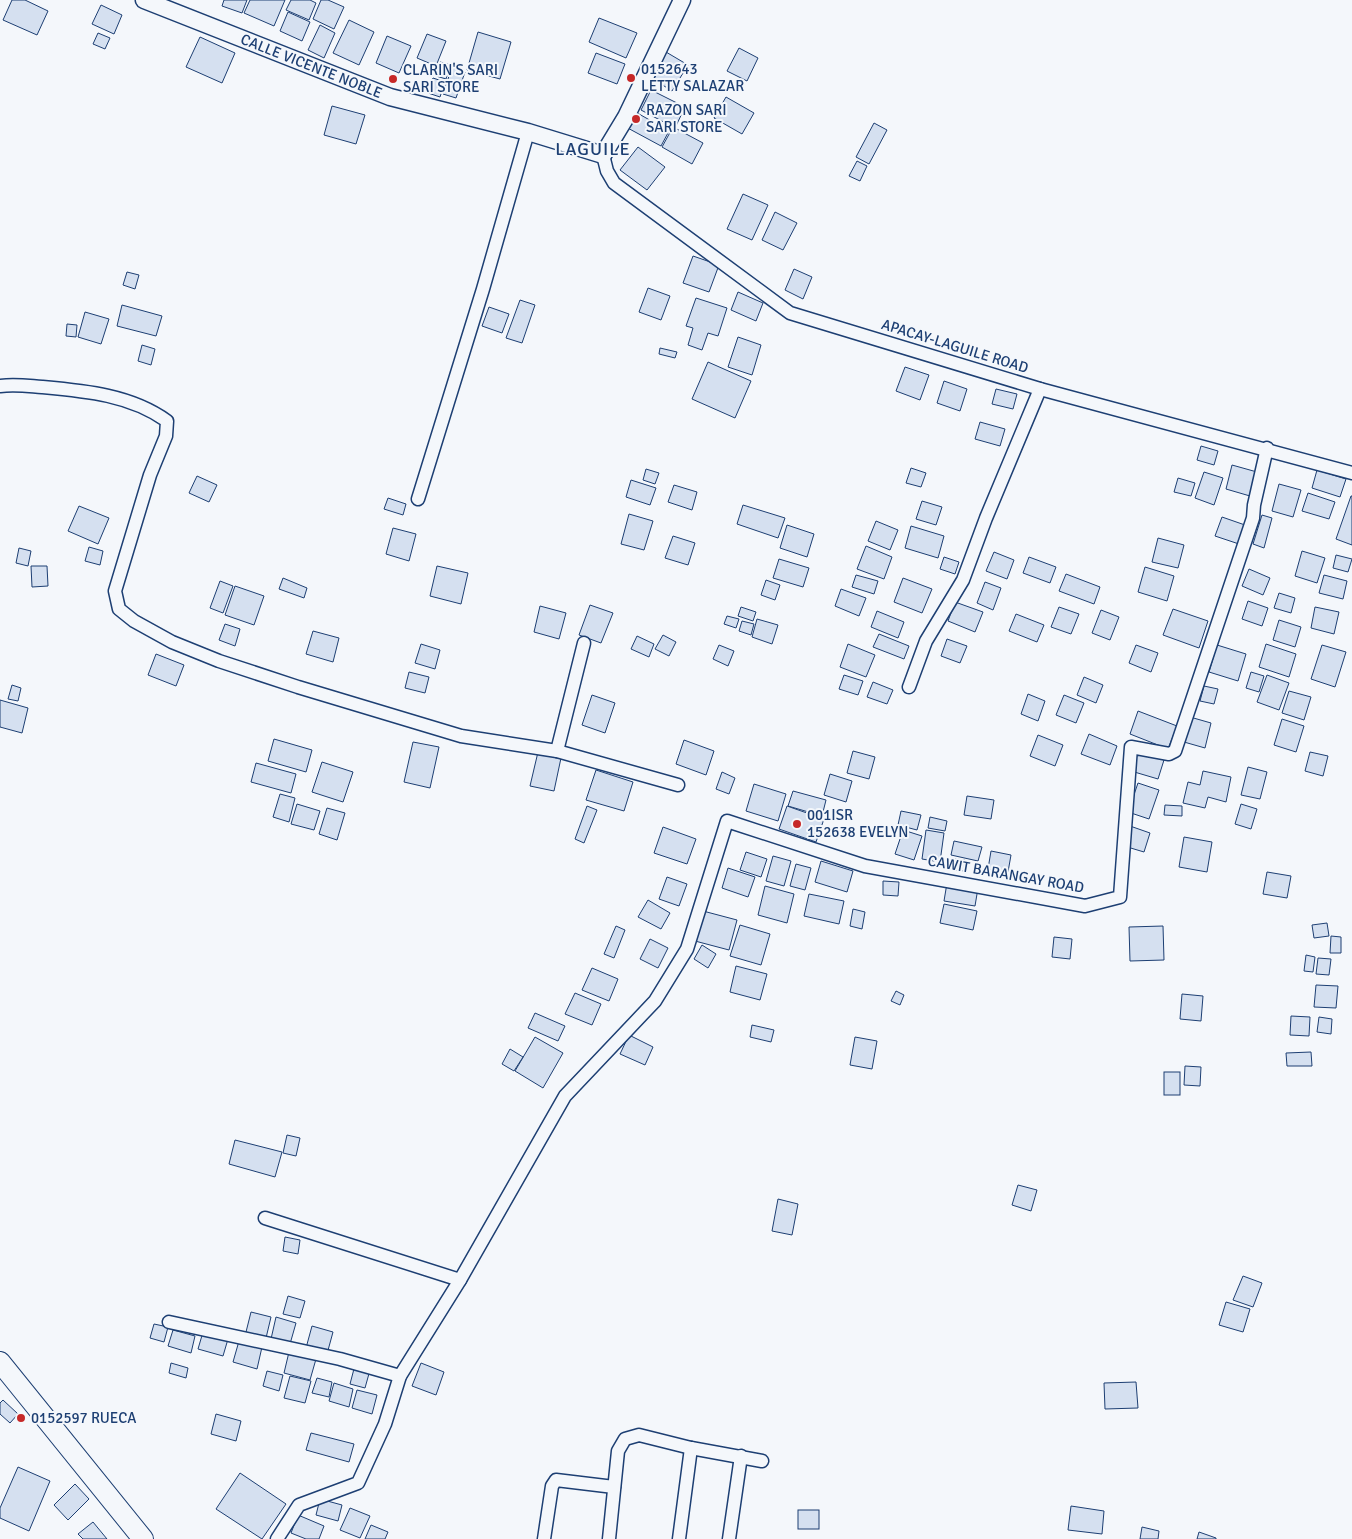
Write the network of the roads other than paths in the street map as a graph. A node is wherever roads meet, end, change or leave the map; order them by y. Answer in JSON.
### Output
{"nodes":[{"id":1,"x":144,"y":0,"type":"edge"},
{"id":2,"x":682,"y":0,"type":"edge"},
{"id":3,"x":528,"y":132,"type":"junction"},
{"id":4,"x":603,"y":155,"type":"junction"},
{"id":5,"x":0,"y":386,"type":"edge"},
{"id":6,"x":1040,"y":389,"type":"junction"},
{"id":7,"x":1267,"y":448,"type":"junction"},
{"id":8,"x":1352,"y":472,"type":"edge"},
{"id":9,"x":418,"y":499,"type":"dead end"},
{"id":10,"x":584,"y":643,"type":"dead end"},
{"id":11,"x":909,"y":687,"type":"dead end"},
{"id":12,"x":557,"y":751,"type":"junction"},
{"id":13,"x":678,"y":785,"type":"dead end"},
{"id":14,"x":264,"y":1218,"type":"dead end"},
{"id":15,"x":460,"y":1280,"type":"junction"},
{"id":16,"x":169,"y":1322,"type":"dead end"},
{"id":17,"x":0,"y":1362,"type":"edge"},
{"id":18,"x":400,"y":1376,"type":"junction"},
{"id":19,"x":691,"y":1448,"type":"junction"},
{"id":20,"x":740,"y":1456,"type":"junction"},
{"id":21,"x":762,"y":1461,"type":"dead end"},
{"id":22,"x":614,"y":1487,"type":"junction"},
{"id":23,"x":143,"y":1539,"type":"edge"},
{"id":24,"x":277,"y":1539,"type":"edge"},
{"id":25,"x":544,"y":1539,"type":"edge"},
{"id":26,"x":609,"y":1539,"type":"edge"},
{"id":27,"x":679,"y":1539,"type":"edge"},
{"id":28,"x":729,"y":1539,"type":"edge"}],
"edges":[{"from":1,"to":3,"type":"street","name":"CALLE VICENTE NOBLE"},
{"from":2,"to":4,"type":"street"},
{"from":3,"to":4,"type":"street","name":"CALLE VICENTE NOBLE"},
{"from":3,"to":9,"type":"street"},
{"from":4,"to":6,"type":"street","name":"APACAY-LAGUILE ROAD"},
{"from":5,"to":12,"type":"street"},
{"from":6,"to":7,"type":"street","name":"APACAY-LAGUILE ROAD"},
{"from":6,"to":11,"type":"street"},
{"from":7,"to":8,"type":"street","name":"APACAY-LAGUILE ROAD"},
{"from":7,"to":15,"type":"street","name":"CAWIT BARANGAY ROAD"},
{"from":10,"to":12,"type":"street"},
{"from":12,"to":13,"type":"street"},
{"from":14,"to":15,"type":"street"},
{"from":15,"to":18,"type":"street"},
{"from":16,"to":18,"type":"street"},
{"from":17,"to":23,"type":"main road"},
{"from":18,"to":24,"type":"street"},
{"from":19,"to":20,"type":"street"},
{"from":19,"to":22,"type":"street"},
{"from":19,"to":27,"type":"street"},
{"from":20,"to":21,"type":"street"},
{"from":20,"to":28,"type":"street"},
{"from":22,"to":25,"type":"street"},
{"from":22,"to":26,"type":"street"}]}
